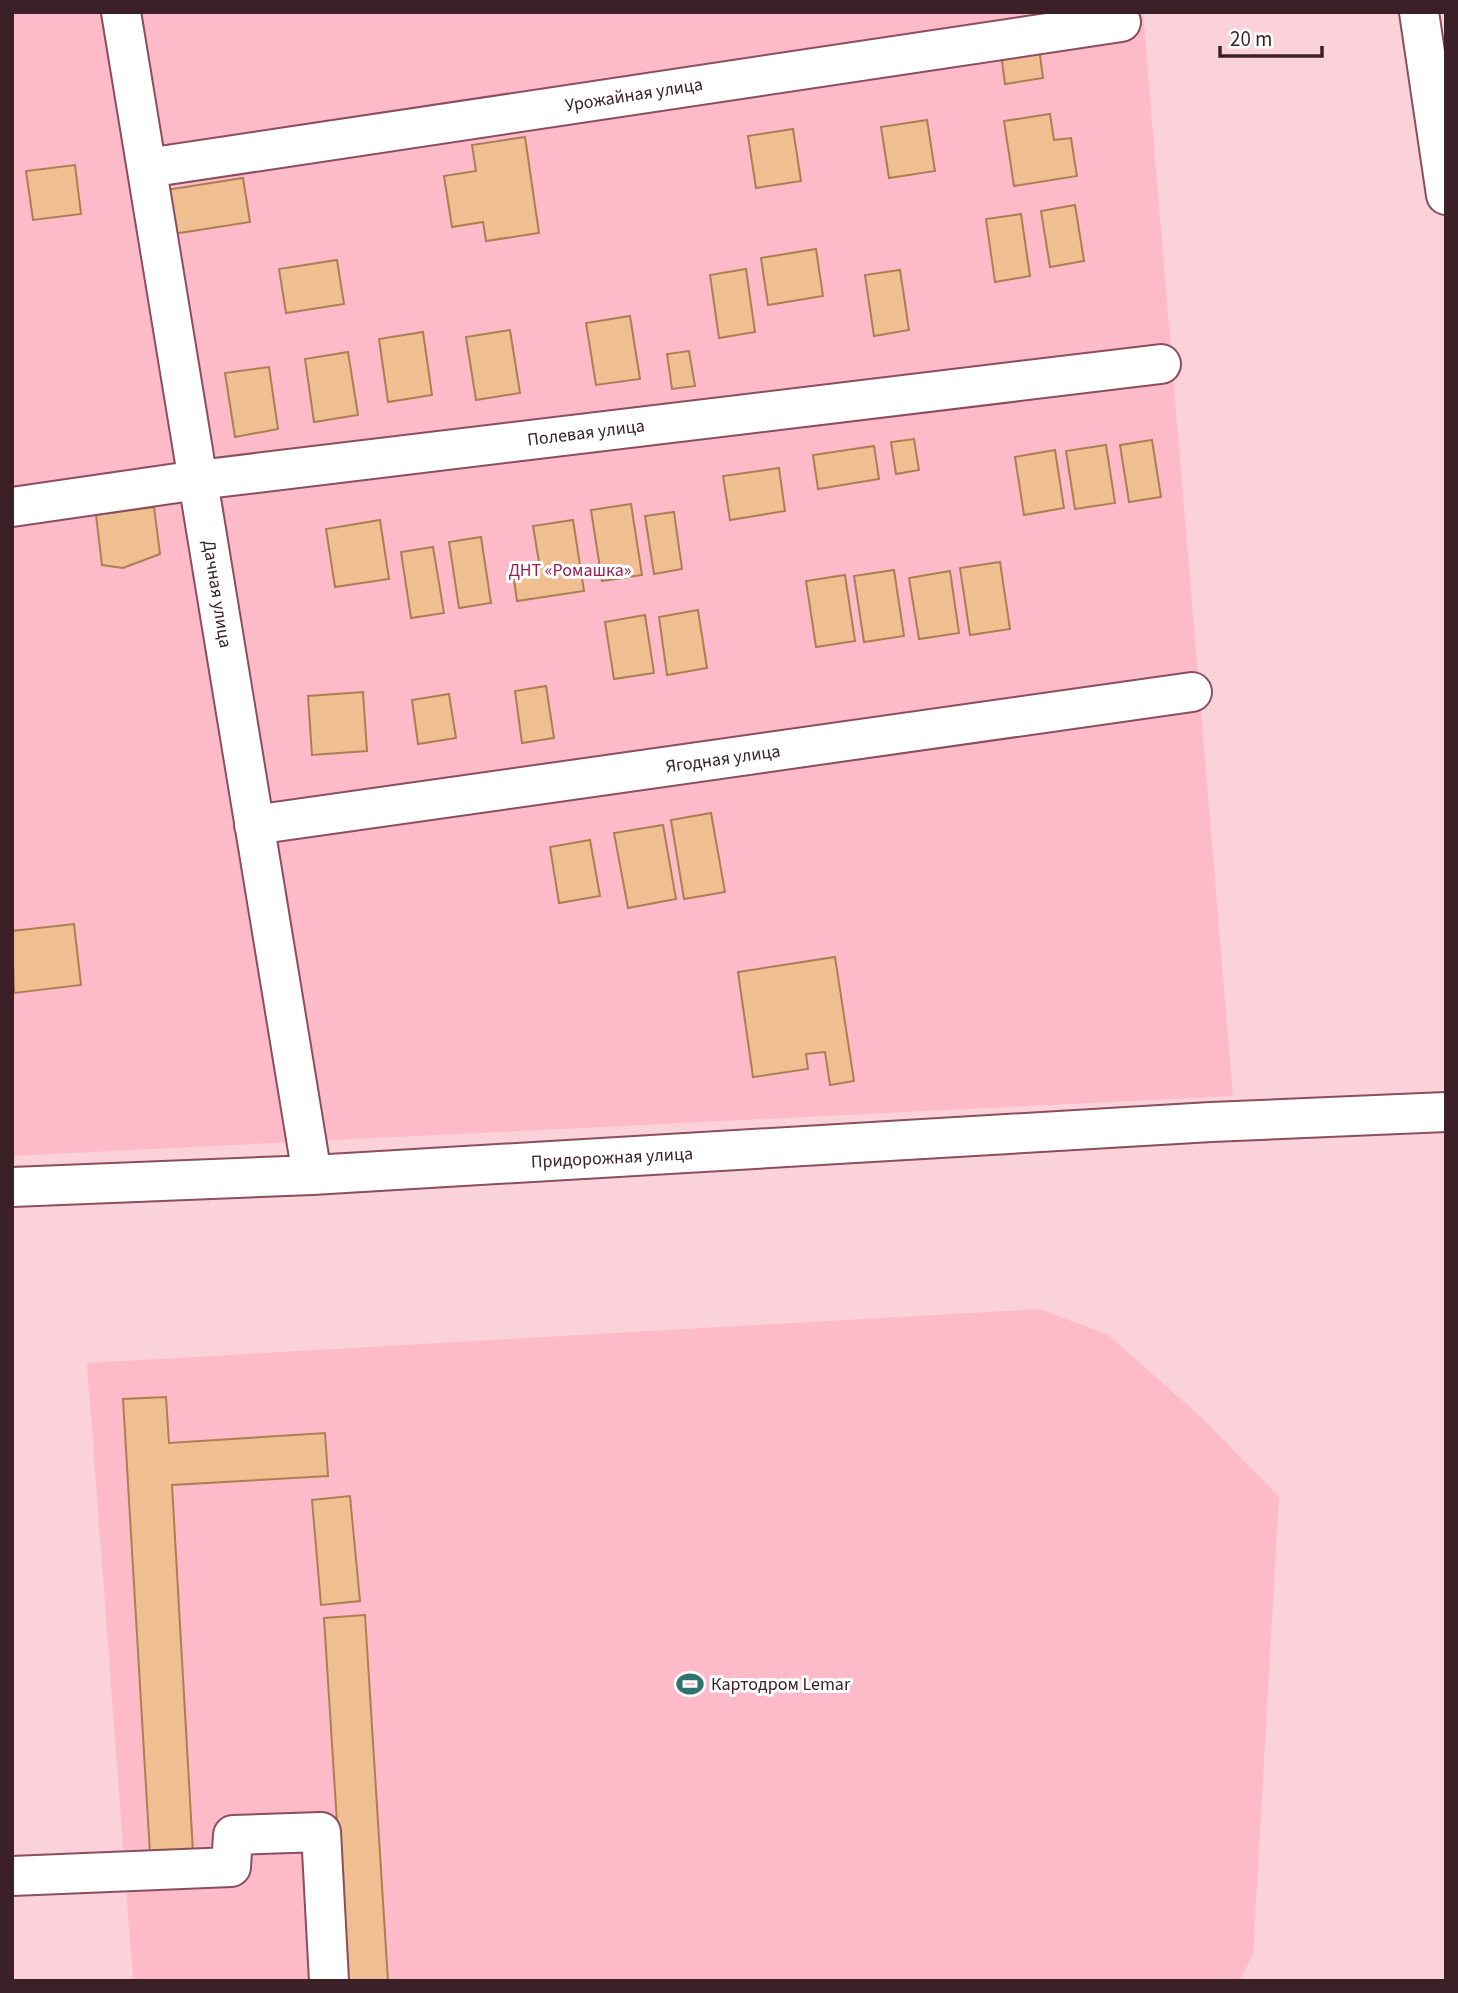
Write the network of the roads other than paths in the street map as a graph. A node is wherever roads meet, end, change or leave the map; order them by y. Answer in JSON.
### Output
{"nodes":[{"id":1,"x":121,"y":12,"type":"edge"},
{"id":2,"x":1419,"y":12,"type":"edge"},
{"id":3,"x":1121,"y":22,"type":"dead end"},
{"id":4,"x":147,"y":168,"type":"junction"},
{"id":5,"x":1446,"y":195,"type":"edge"},
{"id":6,"x":1161,"y":364,"type":"dead end"},
{"id":7,"x":198,"y":480,"type":"junction"},
{"id":8,"x":12,"y":507,"type":"edge"},
{"id":9,"x":1192,"y":692,"type":"dead end"},
{"id":10,"x":254,"y":825,"type":"junction"},
{"id":11,"x":1446,"y":1112,"type":"edge"},
{"id":12,"x":312,"y":1175,"type":"junction"},
{"id":13,"x":12,"y":1187,"type":"edge"},
{"id":14,"x":12,"y":1877,"type":"edge"},
{"id":15,"x":329,"y":1981,"type":"edge"}],
"edges":[{"from":1,"to":4,"type":"street","name":"Дачная улица"},
{"from":2,"to":5,"type":"street"},
{"from":3,"to":4,"type":"street","name":"Урожайная улица"},
{"from":4,"to":7,"type":"street","name":"Дачная улица"},
{"from":6,"to":7,"type":"street","name":"Полевая улица"},
{"from":7,"to":8,"type":"street","name":"Полевая улица"},
{"from":7,"to":10,"type":"street","name":"Дачная улица"},
{"from":9,"to":10,"type":"street","name":"Ягодная улица"},
{"from":10,"to":12,"type":"street","name":"Дачная улица"},
{"from":11,"to":12,"type":"street","name":"Придорожная улица"},
{"from":12,"to":13,"type":"street","name":"Придорожная улица"},
{"from":14,"to":15,"type":"street"}]}
